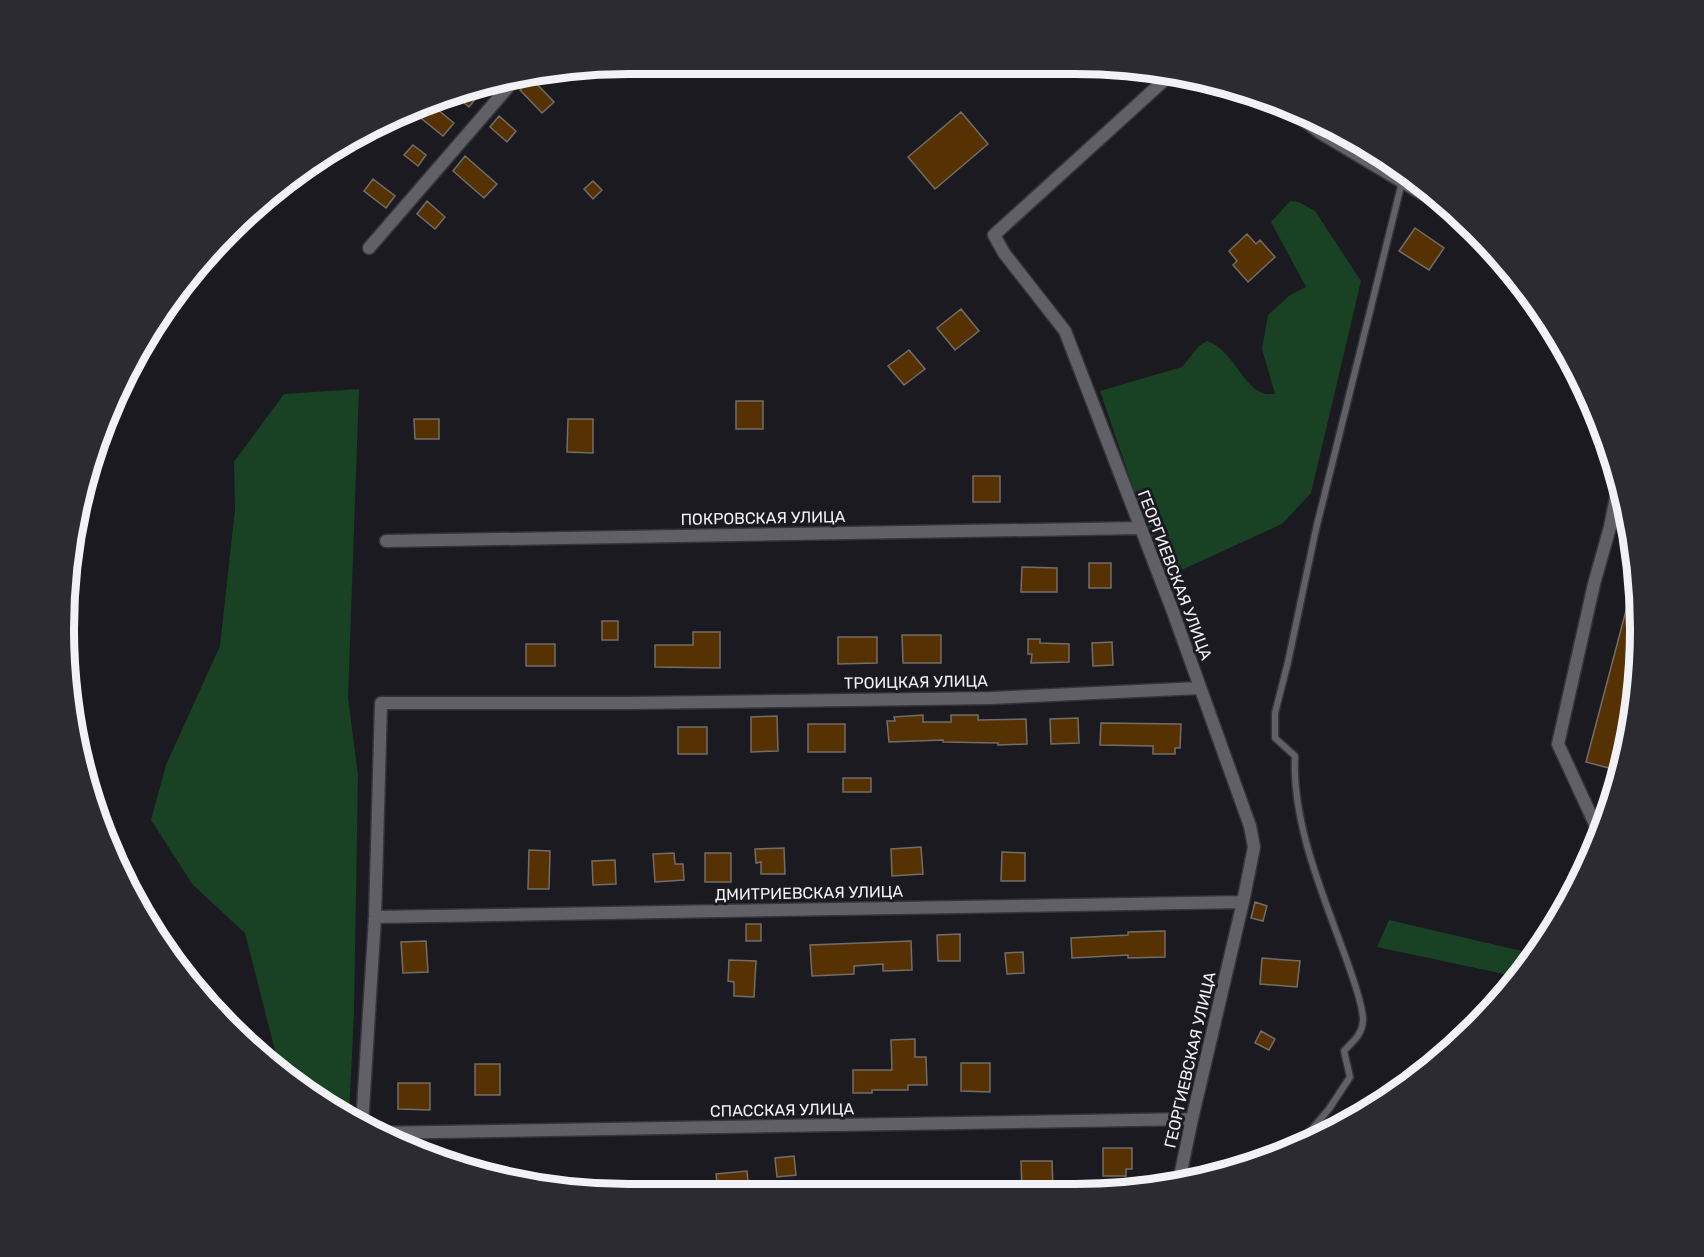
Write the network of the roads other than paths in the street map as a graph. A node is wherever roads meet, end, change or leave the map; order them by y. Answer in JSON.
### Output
{"nodes":[{"id":1,"x":1164,"y":81,"type":"edge"},
{"id":2,"x":509,"y":87,"type":"edge"},
{"id":3,"x":1313,"y":127,"type":"edge"},
{"id":4,"x":1402,"y":182,"type":"junction"},
{"id":5,"x":1415,"y":190,"type":"edge"},
{"id":6,"x":369,"y":248,"type":"dead end"},
{"id":7,"x":1615,"y":500,"type":"edge"},
{"id":8,"x":1140,"y":528,"type":"junction"},
{"id":9,"x":387,"y":541,"type":"dead end"},
{"id":10,"x":1200,"y":688,"type":"junction"},
{"id":11,"x":1595,"y":823,"type":"edge"},
{"id":12,"x":1243,"y":902,"type":"junction"},
{"id":13,"x":375,"y":917,"type":"junction"},
{"id":14,"x":363,"y":1115,"type":"edge"},
{"id":15,"x":1192,"y":1119,"type":"junction"},
{"id":16,"x":1310,"y":1131,"type":"edge"},
{"id":17,"x":398,"y":1133,"type":"edge"},
{"id":18,"x":1181,"y":1174,"type":"edge"}],
"edges":[{"from":1,"to":8,"type":"street","name":"ГЕОРГИЕВСКАЯ УЛИЦА"},
{"from":2,"to":6,"type":"street"},
{"from":3,"to":4,"type":"street"},
{"from":4,"to":5,"type":"street"},
{"from":4,"to":16,"type":"lane"},
{"from":7,"to":11,"type":"street"},
{"from":8,"to":9,"type":"street","name":"ПОКРОВСКАЯ УЛИЦА"},
{"from":8,"to":10,"type":"street","name":"ГЕОРГИЕВСКАЯ УЛИЦА"},
{"from":10,"to":12,"type":"street","name":"ГЕОРГИЕВСКАЯ УЛИЦА"},
{"from":10,"to":13,"type":"street","name":"ТРОИЦКАЯ УЛИЦА"},
{"from":12,"to":13,"type":"street","name":"ДМИТРИЕВСКАЯ УЛИЦА"},
{"from":12,"to":15,"type":"street","name":"ГЕОРГИЕВСКАЯ УЛИЦА"},
{"from":13,"to":14,"type":"street"},
{"from":15,"to":17,"type":"street","name":"СПАССКАЯ УЛИЦА"},
{"from":15,"to":18,"type":"street","name":"ГЕОРГИЕВСКАЯ УЛИЦА"}]}
